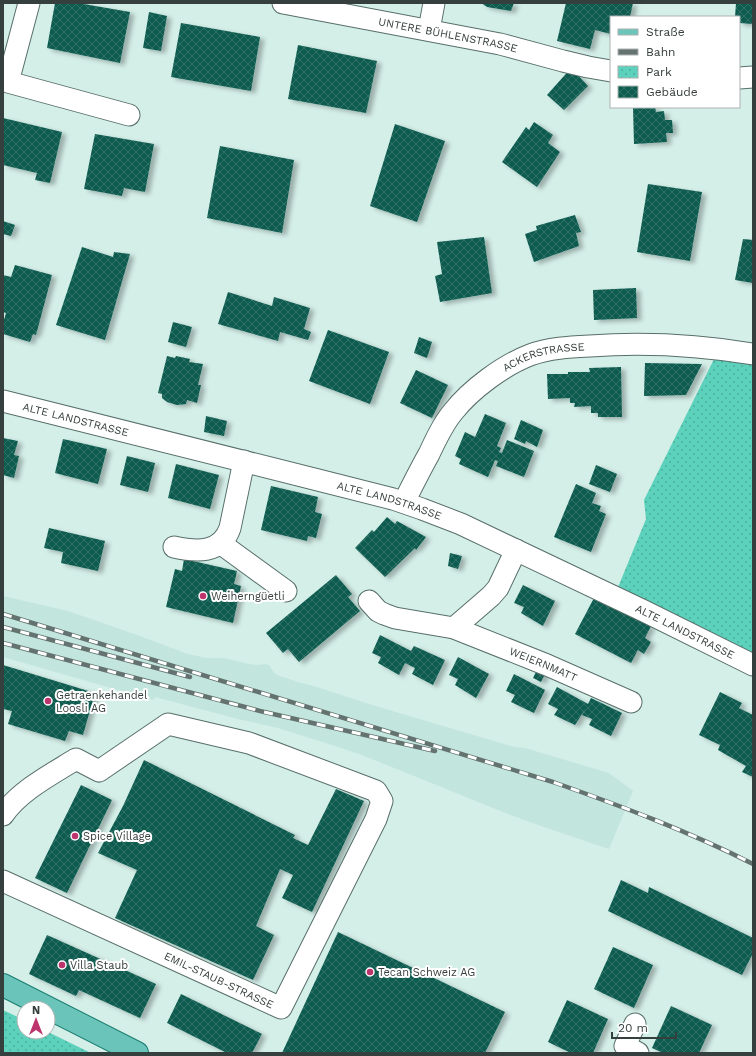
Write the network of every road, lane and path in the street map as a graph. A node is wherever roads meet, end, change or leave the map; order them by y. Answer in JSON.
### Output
{"nodes":[{"id":1,"x":29,"y":3,"type":"edge"},
{"id":2,"x":283,"y":3,"type":"edge"},
{"id":3,"x":434,"y":3,"type":"edge"},
{"id":4,"x":429,"y":30,"type":"junction"},
{"id":5,"x":610,"y":71,"type":"edge"},
{"id":6,"x":753,"y":77,"type":"edge"},
{"id":7,"x":740,"y":78,"type":"edge"},
{"id":8,"x":129,"y":115,"type":"dead end"},
{"id":9,"x":753,"y":354,"type":"edge"},
{"id":10,"x":3,"y":401,"type":"edge"},
{"id":11,"x":244,"y":461,"type":"junction"},
{"id":12,"x":404,"y":502,"type":"junction"},
{"id":13,"x":220,"y":544,"type":"junction"},
{"id":14,"x":174,"y":547,"type":"dead end"},
{"id":15,"x":516,"y":550,"type":"junction"},
{"id":16,"x":286,"y":591,"type":"dead end"},
{"id":17,"x":369,"y":601,"type":"dead end"},
{"id":18,"x":454,"y":628,"type":"junction"},
{"id":19,"x":753,"y":665,"type":"edge"},
{"id":20,"x":631,"y":702,"type":"dead end"},
{"id":21,"x":3,"y":815,"type":"edge"},
{"id":22,"x":3,"y":881,"type":"edge"},
{"id":23,"x":3,"y":985,"type":"edge"},
{"id":24,"x":634,"y":1024,"type":"dead end"},
{"id":25,"x":137,"y":1053,"type":"edge"},
{"id":26,"x":638,"y":1053,"type":"edge"}],
"edges":[{"from":1,"to":8,"type":"street"},
{"from":2,"to":4,"type":"street","name":"UNTERE BÜHLENSTRASSE"},
{"from":3,"to":4,"type":"street"},
{"from":4,"to":5,"type":"street","name":"UNTERE BÜHLENSTRASSE"},
{"from":6,"to":7,"type":"street"},
{"from":9,"to":12,"type":"street","name":"ACKERSTRASSE"},
{"from":10,"to":11,"type":"street","name":"ALTE LANDSTRASSE"},
{"from":11,"to":12,"type":"street","name":"ALTE LANDSTRASSE"},
{"from":11,"to":13,"type":"street"},
{"from":12,"to":15,"type":"street","name":"ALTE LANDSTRASSE"},
{"from":13,"to":14,"type":"street"},
{"from":13,"to":16,"type":"street"},
{"from":15,"to":18,"type":"street"},
{"from":15,"to":19,"type":"street","name":"ALTE LANDSTRASSE"},
{"from":17,"to":18,"type":"street","name":"WEIERNMATT"},
{"from":18,"to":20,"type":"street","name":"WEIERNMATT"},
{"from":21,"to":22,"type":"street","name":"EMIL-STAUB-STRASSE"},
{"from":23,"to":25,"type":"main road"},
{"from":24,"to":26,"type":"street"}]}
